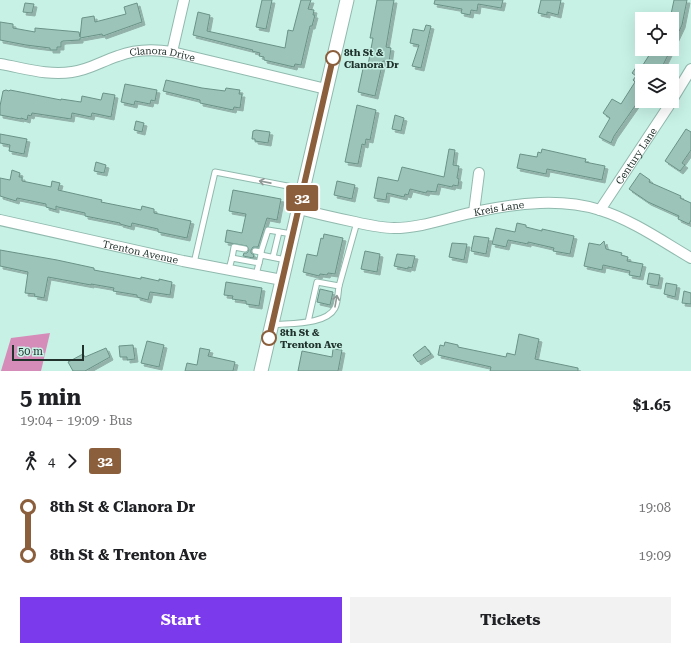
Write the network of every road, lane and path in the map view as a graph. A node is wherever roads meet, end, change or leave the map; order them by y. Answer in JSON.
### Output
{"nodes":[{"id":1,"x":184,"y":0,"type":"edge"},
{"id":2,"x":347,"y":0,"type":"edge"},
{"id":3,"x":172,"y":52,"type":"junction"},
{"id":4,"x":0,"y":64,"type":"edge"},
{"id":5,"x":691,"y":69,"type":"edge"},
{"id":6,"x":326,"y":89,"type":"junction"},
{"id":7,"x":679,"y":89,"type":"edge"},
{"id":8,"x":667,"y":108,"type":"edge"},
{"id":9,"x":479,"y":173,"type":"dead end"},
{"id":10,"x":304,"y":190,"type":"junction"},
{"id":11,"x":299,"y":209,"type":"junction"},
{"id":12,"x":600,"y":210,"type":"junction"},
{"id":13,"x":474,"y":212,"type":"junction"},
{"id":14,"x":0,"y":220,"type":"edge"},
{"id":15,"x":357,"y":222,"type":"junction"},
{"id":16,"x":279,"y":232,"type":"junction"},
{"id":17,"x":293,"y":234,"type":"junction"},
{"id":18,"x":244,"y":249,"type":"dead end"},
{"id":19,"x":255,"y":251,"type":"dead end"},
{"id":20,"x":261,"y":253,"type":"junction"},
{"id":21,"x":273,"y":257,"type":"junction"},
{"id":22,"x":232,"y":258,"type":"junction"},
{"id":23,"x":691,"y":258,"type":"edge"},
{"id":24,"x":286,"y":260,"type":"junction"},
{"id":25,"x":194,"y":263,"type":"junction"},
{"id":26,"x":259,"y":263,"type":"junction"},
{"id":27,"x":229,"y":269,"type":"junction"},
{"id":28,"x":256,"y":275,"type":"junction"},
{"id":29,"x":282,"y":280,"type":"junction"},
{"id":30,"x":339,"y":286,"type":"junction"},
{"id":31,"x":308,"y":322,"type":"junction"},
{"id":32,"x":272,"y":325,"type":"junction"},
{"id":33,"x":261,"y":371,"type":"edge"}],
"edges":[{"from":1,"to":3,"type":"street"},
{"from":2,"to":6,"type":"street"},
{"from":3,"to":4,"type":"street","name":"Clanora Drive"},
{"from":3,"to":6,"type":"street","name":"Clanora Drive"},
{"from":5,"to":7,"type":"street","name":"Century Lane"},
{"from":6,"to":10,"type":"street"},
{"from":8,"to":12,"type":"street","name":"Century Lane"},
{"from":9,"to":13,"type":"street"},
{"from":10,"to":11,"type":"street"},
{"from":10,"to":25,"type":"lane","one_way":true},
{"from":11,"to":15,"type":"street","name":"Kreis Lane"},
{"from":11,"to":17,"type":"street"},
{"from":12,"to":13,"type":"street","name":"Kreis Lane"},
{"from":12,"to":23,"type":"street","name":"Kreis Lane"},
{"from":13,"to":15,"type":"street","name":"Kreis Lane"},
{"from":14,"to":25,"type":"street","name":"Trenton Avenue"},
{"from":15,"to":30,"type":"lane"},
{"from":16,"to":17,"type":"lane"},
{"from":16,"to":20,"type":"lane"},
{"from":16,"to":21,"type":"lane"},
{"from":17,"to":24,"type":"street"},
{"from":18,"to":22,"type":"lane"},
{"from":19,"to":20,"type":"lane"},
{"from":20,"to":21,"type":"lane"},
{"from":20,"to":26,"type":"lane"},
{"from":21,"to":24,"type":"lane"},
{"from":22,"to":26,"type":"lane"},
{"from":22,"to":27,"type":"lane"},
{"from":24,"to":29,"type":"street"},
{"from":25,"to":27,"type":"street","name":"Trenton Avenue"},
{"from":26,"to":28,"type":"lane"},
{"from":27,"to":28,"type":"street","name":"Trenton Avenue"},
{"from":28,"to":29,"type":"street","name":"Trenton Avenue"},
{"from":29,"to":32,"type":"street"},
{"from":31,"to":30,"type":"lane","one_way":true},
{"from":30,"to":31,"type":"lane"},
{"from":31,"to":32,"type":"lane"},
{"from":32,"to":33,"type":"street"}]}
